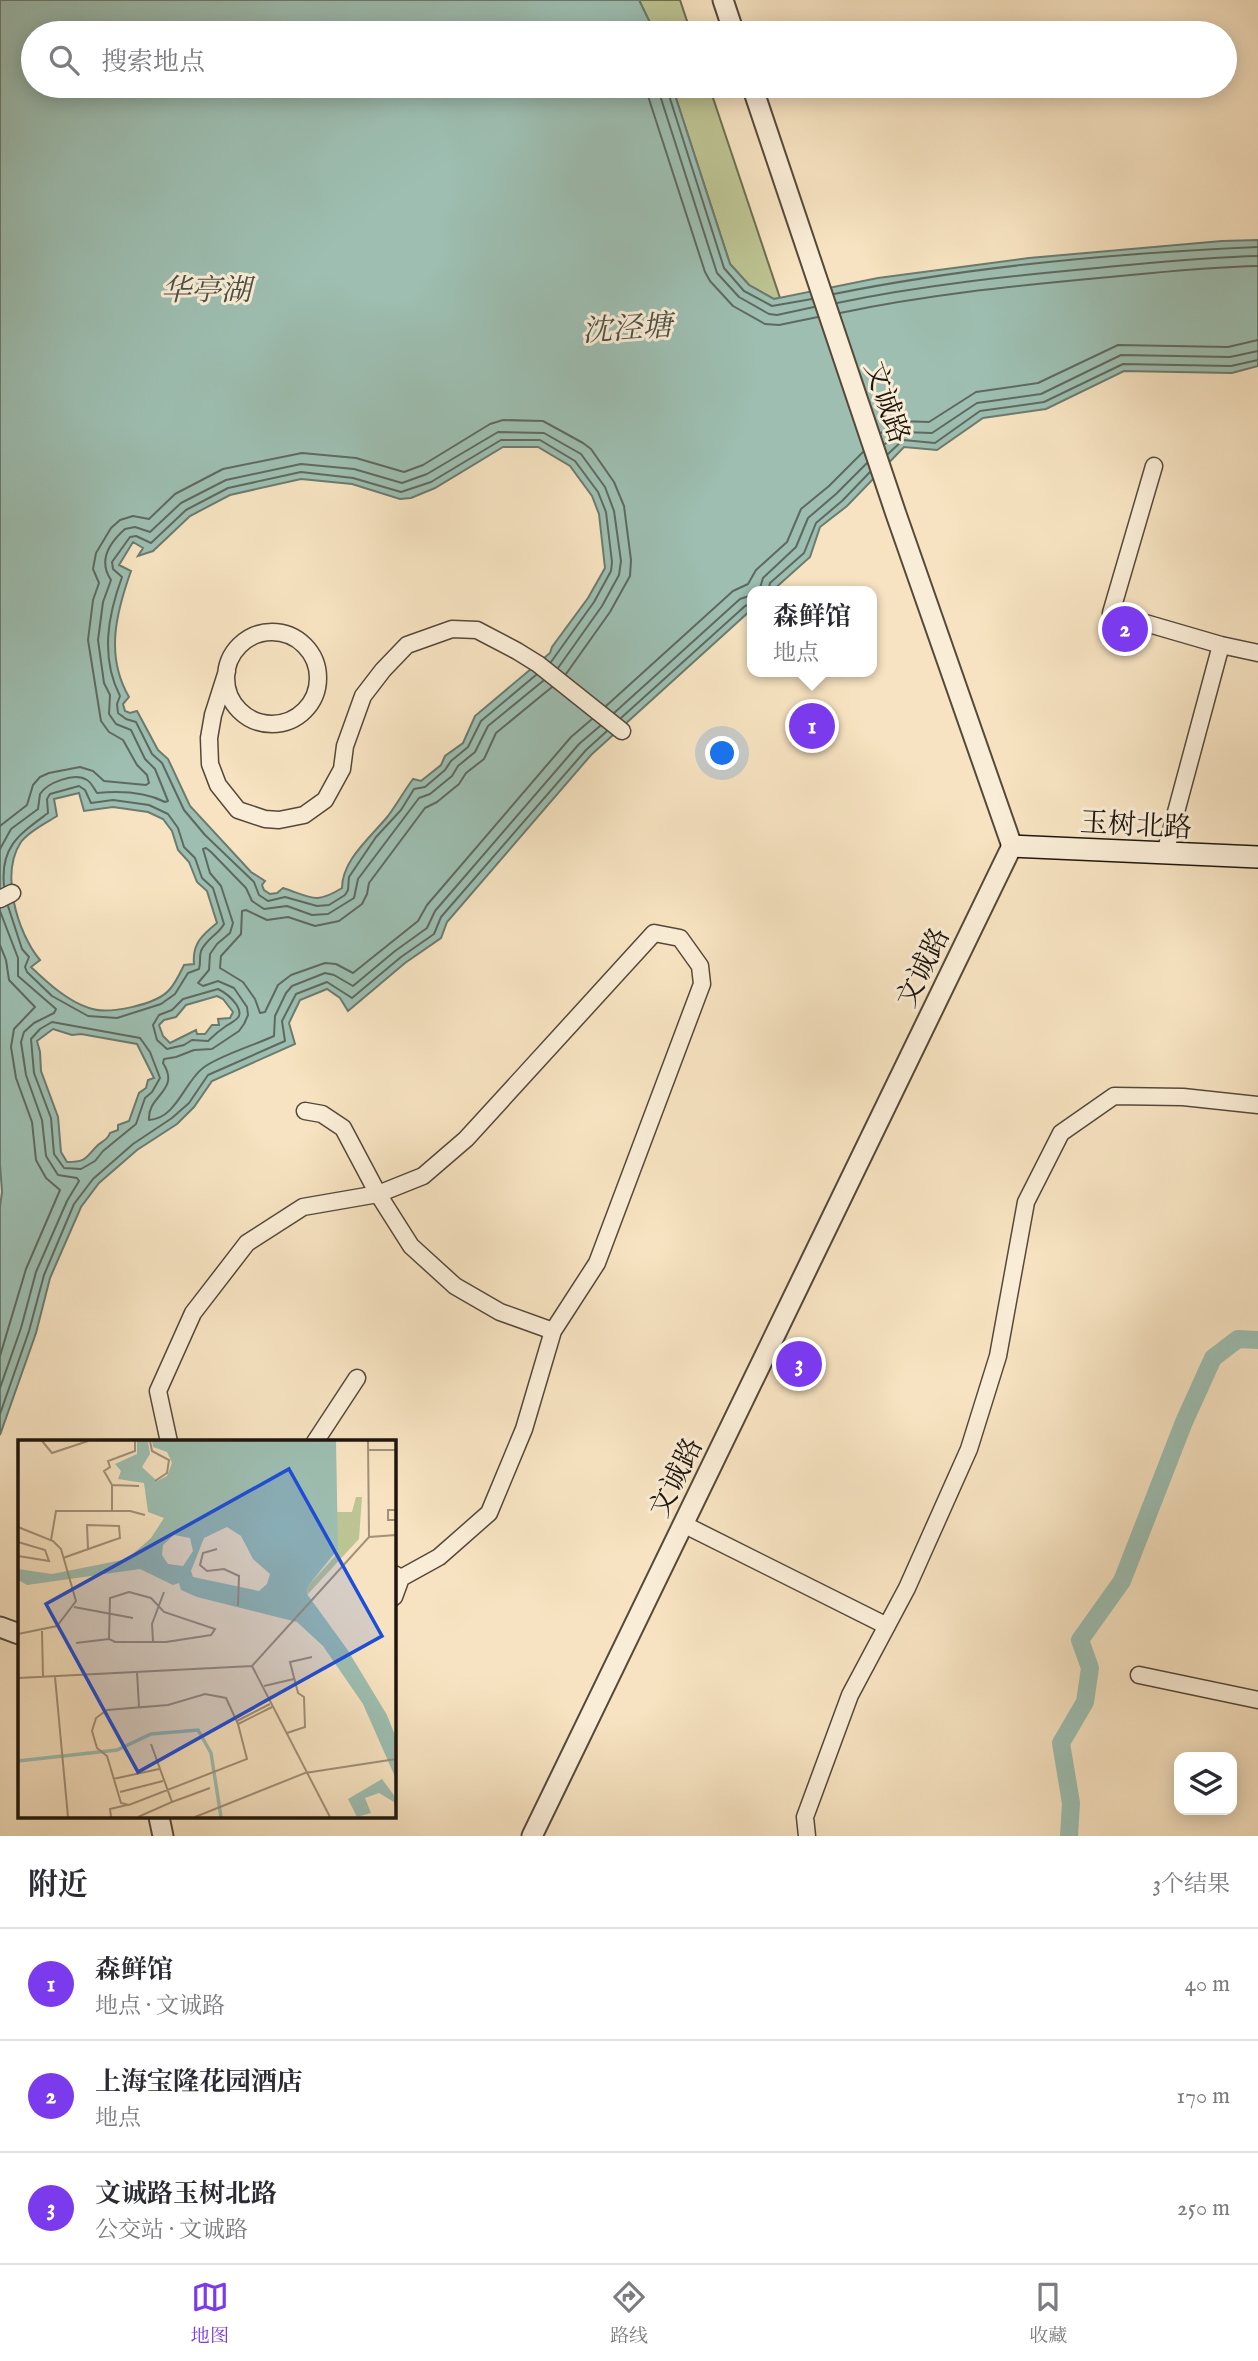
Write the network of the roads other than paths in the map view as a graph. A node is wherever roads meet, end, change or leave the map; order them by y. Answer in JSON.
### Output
{"nodes":[{"id":1,"x":723,"y":0,"type":"edge"},
{"id":2,"x":730,"y":21,"type":"edge"},
{"id":3,"x":756,"y":98,"type":"edge"},
{"id":4,"x":1154,"y":466,"type":"dead end"},
{"id":5,"x":1221,"y":645,"type":"junction"},
{"id":6,"x":1258,"y":653,"type":"edge"},
{"id":7,"x":227,"y":671,"type":"junction"},
{"id":8,"x":622,"y":731,"type":"dead end"},
{"id":9,"x":1012,"y":846,"type":"junction"},
{"id":10,"x":1165,"y":853,"type":"junction"},
{"id":11,"x":1258,"y":857,"type":"edge"},
{"id":12,"x":1258,"y":1105,"type":"edge"},
{"id":13,"x":305,"y":1111,"type":"dead end"},
{"id":14,"x":378,"y":1194,"type":"junction"},
{"id":15,"x":554,"y":1331,"type":"junction"},
{"id":16,"x":357,"y":1378,"type":"dead end"},
{"id":17,"x":169,"y":1440,"type":"edge"},
{"id":18,"x":316,"y":1440,"type":"edge"},
{"id":19,"x":683,"y":1524,"type":"junction"},
{"id":20,"x":397,"y":1576,"type":"edge"},
{"id":21,"x":887,"y":1626,"type":"junction"},
{"id":22,"x":0,"y":1627,"type":"edge"},
{"id":23,"x":18,"y":1634,"type":"edge"},
{"id":24,"x":1139,"y":1675,"type":"dead end"},
{"id":25,"x":1258,"y":1700,"type":"edge"},
{"id":26,"x":159,"y":1818,"type":"edge"},
{"id":27,"x":163,"y":1836,"type":"edge"},
{"id":28,"x":532,"y":1836,"type":"edge"},
{"id":29,"x":807,"y":1836,"type":"edge"}],
"edges":[{"from":1,"to":2,"type":"street"},
{"from":3,"to":9,"type":"street","name":"文诚路"},
{"from":4,"to":5,"type":"street"},
{"from":5,"to":6,"type":"street"},
{"from":5,"to":10,"type":"street"},
{"from":7,"to":7,"type":"street"},
{"from":7,"to":8,"type":"street"},
{"from":9,"to":10,"type":"main road","name":"玉树北路"},
{"from":9,"to":19,"type":"street","name":"文诚路"},
{"from":10,"to":11,"type":"main road","name":"玉树北路"},
{"from":12,"to":21,"type":"street"},
{"from":13,"to":14,"type":"street"},
{"from":14,"to":15,"type":"street"},
{"from":14,"to":15,"type":"street"},
{"from":14,"to":17,"type":"street"},
{"from":15,"to":20,"type":"street"},
{"from":16,"to":18,"type":"street"},
{"from":19,"to":21,"type":"street"},
{"from":19,"to":28,"type":"street","name":"文诚路"},
{"from":21,"to":29,"type":"street"},
{"from":22,"to":23,"type":"street"},
{"from":24,"to":25,"type":"street"},
{"from":26,"to":27,"type":"street"}]}
